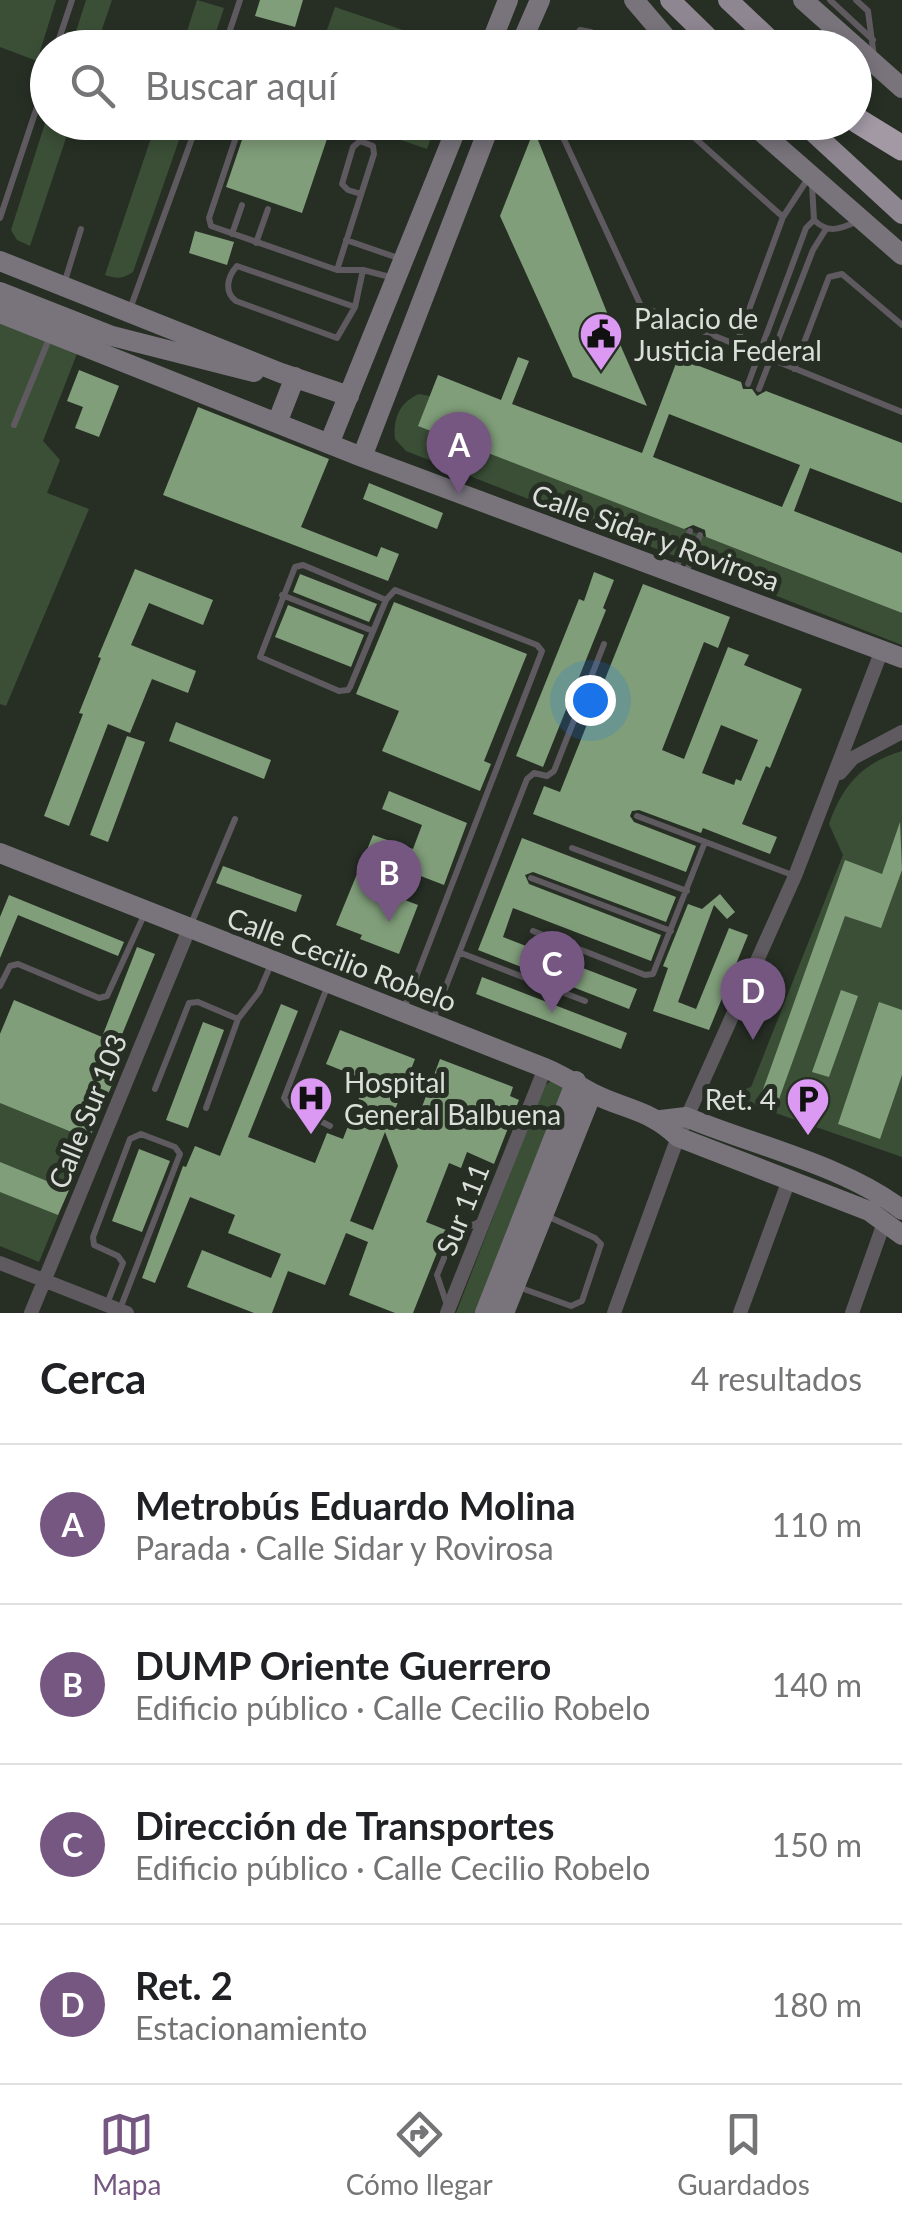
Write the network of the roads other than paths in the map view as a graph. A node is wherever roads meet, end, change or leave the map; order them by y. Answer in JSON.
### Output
{"nodes":[{"id":1,"x":72,"y":0,"type":"edge"},
{"id":2,"x":240,"y":0,"type":"edge"},
{"id":3,"x":508,"y":0,"type":"edge"},
{"id":4,"x":540,"y":0,"type":"edge"},
{"id":5,"x":634,"y":0,"type":"edge"},
{"id":6,"x":670,"y":0,"type":"edge"},
{"id":7,"x":728,"y":0,"type":"edge"},
{"id":8,"x":804,"y":0,"type":"edge"},
{"id":9,"x":830,"y":0,"type":"edge"},
{"id":10,"x":856,"y":0,"type":"edge"},
{"id":11,"x":62,"y":30,"type":"edge"},
{"id":12,"x":230,"y":30,"type":"edge"},
{"id":13,"x":496,"y":30,"type":"edge"},
{"id":14,"x":528,"y":30,"type":"edge"},
{"id":15,"x":660,"y":30,"type":"edge"},
{"id":16,"x":701,"y":30,"type":"edge"},
{"id":17,"x":760,"y":30,"type":"edge"},
{"id":18,"x":837,"y":30,"type":"edge"},
{"id":19,"x":862,"y":30,"type":"edge"},
{"id":20,"x":872,"y":30,"type":"edge"},
{"id":21,"x":872,"y":31,"type":"edge"},
{"id":22,"x":874,"y":41,"type":"joint"},
{"id":23,"x":874,"y":63,"type":"joint"},
{"id":24,"x":902,"y":88,"type":"edge"},
{"id":25,"x":30,"y":128,"type":"edge"},
{"id":26,"x":872,"y":129,"type":"edge"},
{"id":27,"x":872,"y":134,"type":"edge"},
{"id":28,"x":192,"y":140,"type":"edge"},
{"id":29,"x":234,"y":140,"type":"edge"},
{"id":30,"x":452,"y":140,"type":"edge"},
{"id":31,"x":483,"y":140,"type":"edge"},
{"id":32,"x":564,"y":140,"type":"edge"},
{"id":33,"x":697,"y":140,"type":"edge"},
{"id":34,"x":771,"y":140,"type":"edge"},
{"id":35,"x":822,"y":140,"type":"edge"},
{"id":36,"x":902,"y":148,"type":"edge"},
{"id":37,"x":902,"y":161,"type":"edge"},
{"id":38,"x":810,"y":174,"type":"junction"},
{"id":39,"x":360,"y":194,"type":"junction"},
{"id":40,"x":242,"y":205,"type":"dead end"},
{"id":41,"x":268,"y":209,"type":"dead end"},
{"id":42,"x":902,"y":214,"type":"edge"},
{"id":43,"x":783,"y":217,"type":"junction"},
{"id":44,"x":0,"y":218,"type":"edge"},
{"id":45,"x":862,"y":219,"type":"junction"},
{"id":46,"x":814,"y":220,"type":"junction"},
{"id":47,"x":81,"y":228,"type":"dead end"},
{"id":48,"x":826,"y":229,"type":"junction"},
{"id":49,"x":232,"y":234,"type":"junction"},
{"id":50,"x":346,"y":240,"type":"junction"},
{"id":51,"x":256,"y":243,"type":"junction"},
{"id":52,"x":902,"y":255,"type":"edge"},
{"id":53,"x":0,"y":260,"type":"edge"},
{"id":54,"x":337,"y":270,"type":"junction"},
{"id":55,"x":363,"y":270,"type":"junction"},
{"id":56,"x":400,"y":270,"type":"junction"},
{"id":57,"x":63,"y":285,"type":"junction"},
{"id":58,"x":0,"y":292,"type":"edge"},
{"id":59,"x":355,"y":308,"type":"junction"},
{"id":60,"x":130,"y":311,"type":"junction"},
{"id":61,"x":0,"y":313,"type":"edge"},
{"id":62,"x":902,"y":324,"type":"edge"},
{"id":63,"x":51,"y":334,"type":"junction"},
{"id":64,"x":112,"y":336,"type":"junction"},
{"id":65,"x":736,"y":345,"type":"junction"},
{"id":66,"x":758,"y":354,"type":"junction"},
{"id":67,"x":770,"y":359,"type":"junction"},
{"id":68,"x":794,"y":369,"type":"junction"},
{"id":69,"x":288,"y":375,"type":"junction"},
{"id":70,"x":748,"y":384,"type":"dead end"},
{"id":71,"x":759,"y":388,"type":"dead end"},
{"id":72,"x":349,"y":396,"type":"junction"},
{"id":73,"x":225,"y":402,"type":"junction"},
{"id":74,"x":902,"y":412,"type":"edge"},
{"id":75,"x":277,"y":423,"type":"junction"},
{"id":76,"x":14,"y":425,"type":"dead end"},
{"id":77,"x":330,"y":444,"type":"junction"},
{"id":78,"x":362,"y":457,"type":"junction"},
{"id":79,"x":690,"y":531,"type":"dead end"},
{"id":80,"x":700,"y":535,"type":"dead end"},
{"id":81,"x":680,"y":575,"type":"junction"},
{"id":82,"x":282,"y":595,"type":"junction"},
{"id":83,"x":386,"y":600,"type":"junction"},
{"id":84,"x":373,"y":631,"type":"junction"},
{"id":85,"x":604,"y":644,"type":"dead end"},
{"id":86,"x":892,"y":654,"type":"edge"},
{"id":87,"x":902,"y":732,"type":"edge"},
{"id":88,"x":833,"y":781,"type":"junction"},
{"id":89,"x":637,"y":816,"type":"dead end"},
{"id":90,"x":235,"y":819,"type":"dead end"},
{"id":91,"x":705,"y":842,"type":"junction"},
{"id":92,"x":572,"y":848,"type":"dead end"},
{"id":93,"x":3,"y":861,"type":"edge"},
{"id":94,"x":795,"y":876,"type":"junction"},
{"id":95,"x":531,"y":878,"type":"dead end"},
{"id":96,"x":686,"y":891,"type":"junction"},
{"id":97,"x":146,"y":912,"type":"junction"},
{"id":98,"x":189,"y":928,"type":"junction"},
{"id":99,"x":671,"y":931,"type":"junction"},
{"id":100,"x":533,"y":932,"type":"dead end"},
{"id":101,"x":461,"y":953,"type":"junction"},
{"id":102,"x":273,"y":961,"type":"junction"},
{"id":103,"x":328,"y":984,"type":"junction"},
{"id":104,"x":0,"y":986,"type":"edge"},
{"id":105,"x":585,"y":1001,"type":"dead end"},
{"id":106,"x":402,"y":1012,"type":"junction"},
{"id":107,"x":238,"y":1019,"type":"junction"},
{"id":108,"x":432,"y":1023,"type":"junction"},
{"id":109,"x":544,"y":1068,"type":"junction"},
{"id":110,"x":584,"y":1087,"type":"junction"},
{"id":111,"x":155,"y":1089,"type":"dead end"},
{"id":112,"x":206,"y":1108,"type":"dead end"},
{"id":113,"x":330,"y":1126,"type":"dead end"},
{"id":114,"x":682,"y":1127,"type":"junction"},
{"id":115,"x":790,"y":1180,"type":"junction"},
{"id":116,"x":844,"y":1189,"type":"junction"},
{"id":117,"x":543,"y":1214,"type":"junction"},
{"id":118,"x":893,"y":1215,"type":"edge"},
{"id":119,"x":485,"y":1219,"type":"junction"},
{"id":120,"x":902,"y":1235,"type":"edge"},
{"id":121,"x":0,"y":1263,"type":"edge"},
{"id":122,"x":45,"y":1280,"type":"junction"},
{"id":123,"x":515,"y":1286,"type":"junction"},
{"id":124,"x":118,"y":1309,"type":"edge"},
{"id":125,"x":448,"y":1312,"type":"edge"},
{"id":126,"x":31,"y":1313,"type":"edge"},
{"id":127,"x":484,"y":1313,"type":"edge"},
{"id":128,"x":504,"y":1313,"type":"edge"},
{"id":129,"x":614,"y":1313,"type":"edge"},
{"id":130,"x":740,"y":1313,"type":"edge"},
{"id":131,"x":852,"y":1313,"type":"edge"}],
"edges":[{"from":1,"to":11,"type":"lane"},
{"from":2,"to":12,"type":"lane"},
{"from":3,"to":13,"type":"street"},
{"from":4,"to":14,"type":"street"},
{"from":5,"to":15,"type":"street"},
{"from":6,"to":16,"type":"main road"},
{"from":7,"to":17,"type":"main road"},
{"from":8,"to":18,"type":"street"},
{"from":9,"to":19,"type":"lane"},
{"from":10,"to":20,"type":"lane"},
{"from":21,"to":22,"type":"lane"},
{"from":22,"to":23,"type":"lane"},
{"from":23,"to":24,"type":"street"},
{"from":25,"to":44,"type":"lane"},
{"from":26,"to":36,"type":"highway"},
{"from":27,"to":37,"type":"main road"},
{"from":28,"to":60,"type":"lane"},
{"from":29,"to":49,"type":"lane"},
{"from":30,"to":56,"type":"street"},
{"from":31,"to":78,"type":"street"},
{"from":32,"to":65,"type":"lane"},
{"from":33,"to":43,"type":"lane"},
{"from":34,"to":38,"type":"street"},
{"from":35,"to":42,"type":"main road"},
{"from":38,"to":43,"type":"lane"},
{"from":38,"to":45,"type":"street"},
{"from":38,"to":46,"type":"lane"},
{"from":39,"to":39,"type":"lane"},
{"from":39,"to":50,"type":"lane"},
{"from":40,"to":49,"type":"lane"},
{"from":41,"to":51,"type":"lane"},
{"from":43,"to":65,"type":"lane"},
{"from":45,"to":48,"type":"lane"},
{"from":45,"to":52,"type":"street"},
{"from":46,"to":48,"type":"lane"},
{"from":46,"to":66,"type":"lane"},
{"from":47,"to":57,"type":"lane"},
{"from":48,"to":67,"type":"lane"},
{"from":49,"to":51,"type":"lane"},
{"from":50,"to":54,"type":"lane"},
{"from":50,"to":56,"type":"lane"},
{"from":51,"to":54,"type":"lane"},
{"from":53,"to":57,"type":"street"},
{"from":54,"to":55,"type":"lane"},
{"from":55,"to":56,"type":"lane"},
{"from":55,"to":59,"type":"lane"},
{"from":56,"to":72,"type":"street"},
{"from":57,"to":60,"type":"street"},
{"from":58,"to":64,"type":"street"},
{"from":59,"to":59,"type":"lane"},
{"from":60,"to":69,"type":"street"},
{"from":61,"to":63,"type":"street","name":"Calle Sidar y Rovirosa"},
{"from":62,"to":68,"type":"lane"},
{"from":63,"to":73,"type":"street","name":"Calle Sidar y Rovirosa"},
{"from":63,"to":76,"type":"lane"},
{"from":64,"to":69,"type":"street"},
{"from":64,"to":73,"type":"street"},
{"from":65,"to":66,"type":"lane"},
{"from":66,"to":67,"type":"lane"},
{"from":66,"to":70,"type":"lane"},
{"from":67,"to":68,"type":"lane"},
{"from":67,"to":71,"type":"lane"},
{"from":68,"to":74,"type":"lane"},
{"from":69,"to":72,"type":"street"},
{"from":69,"to":75,"type":"street"},
{"from":72,"to":77,"type":"street"},
{"from":73,"to":75,"type":"street","name":"Calle Sidar y Rovirosa"},
{"from":75,"to":77,"type":"street","name":"Calle Sidar y Rovirosa"},
{"from":77,"to":78,"type":"street","name":"Calle Sidar y Rovirosa"},
{"from":78,"to":81,"type":"street","name":"Calle Sidar y Rovirosa"},
{"from":79,"to":81,"type":"lane"},
{"from":80,"to":81,"type":"lane"},
{"from":81,"to":86,"type":"street","name":"Calle Sidar y Rovirosa"},
{"from":82,"to":83,"type":"lane"},
{"from":82,"to":84,"type":"lane"},
{"from":82,"to":84,"type":"lane"},
{"from":83,"to":84,"type":"lane"},
{"from":83,"to":106,"type":"lane"},
{"from":85,"to":101,"type":"lane"},
{"from":86,"to":88,"type":"street"},
{"from":87,"to":88,"type":"street"},
{"from":88,"to":94,"type":"street"},
{"from":89,"to":91,"type":"lane"},
{"from":90,"to":98,"type":"lane"},
{"from":91,"to":94,"type":"lane"},
{"from":91,"to":96,"type":"lane"},
{"from":92,"to":96,"type":"lane"},
{"from":93,"to":97,"type":"street","name":"Calle Cecilio Robelo"},
{"from":94,"to":114,"type":"street"},
{"from":95,"to":99,"type":"lane"},
{"from":96,"to":99,"type":"lane"},
{"from":97,"to":98,"type":"street","name":"Calle Cecilio Robelo"},
{"from":97,"to":104,"type":"lane"},
{"from":98,"to":102,"type":"street","name":"Calle Cecilio Robelo"},
{"from":98,"to":122,"type":"street","name":"Calle Sur 103"},
{"from":99,"to":100,"type":"lane"},
{"from":101,"to":105,"type":"lane"},
{"from":101,"to":108,"type":"lane"},
{"from":102,"to":103,"type":"street","name":"Calle Cecilio Robelo"},
{"from":102,"to":107,"type":"lane"},
{"from":103,"to":106,"type":"street","name":"Calle Cecilio Robelo"},
{"from":103,"to":113,"type":"lane"},
{"from":106,"to":108,"type":"street","name":"Calle Cecilio Robelo"},
{"from":107,"to":111,"type":"lane"},
{"from":107,"to":112,"type":"lane"},
{"from":108,"to":109,"type":"street","name":"Calle Cecilio Robelo"},
{"from":109,"to":110,"type":"street","name":"Calle Cecilio Robelo"},
{"from":109,"to":119,"type":"street","name":"Sur 111"},
{"from":110,"to":114,"type":"street","name":"Calle Cecilio Robelo"},
{"from":110,"to":117,"type":"street"},
{"from":110,"to":127,"type":"street"},
{"from":114,"to":115,"type":"street","name":"Calle Cecilio Robelo"},
{"from":114,"to":116,"type":"street","name":"Calle Cecilio Robelo"},
{"from":114,"to":129,"type":"street"},
{"from":115,"to":116,"type":"street","name":"Calle Cecilio Robelo"},
{"from":115,"to":130,"type":"street"},
{"from":116,"to":118,"type":"street","name":"Calle Cecilio Robelo"},
{"from":117,"to":123,"type":"street"},
{"from":117,"to":123,"type":"lane"},
{"from":118,"to":120,"type":"street","name":"Calle Cecilio Robelo"},
{"from":118,"to":131,"type":"street"},
{"from":119,"to":125,"type":"street","name":"Sur 111"},
{"from":119,"to":125,"type":"lane"},
{"from":121,"to":122,"type":"street"},
{"from":122,"to":124,"type":"street"},
{"from":122,"to":126,"type":"street","name":"Calle Sur 103"},
{"from":123,"to":128,"type":"street"},
{"from":124,"to":124,"type":"lane"}]}
